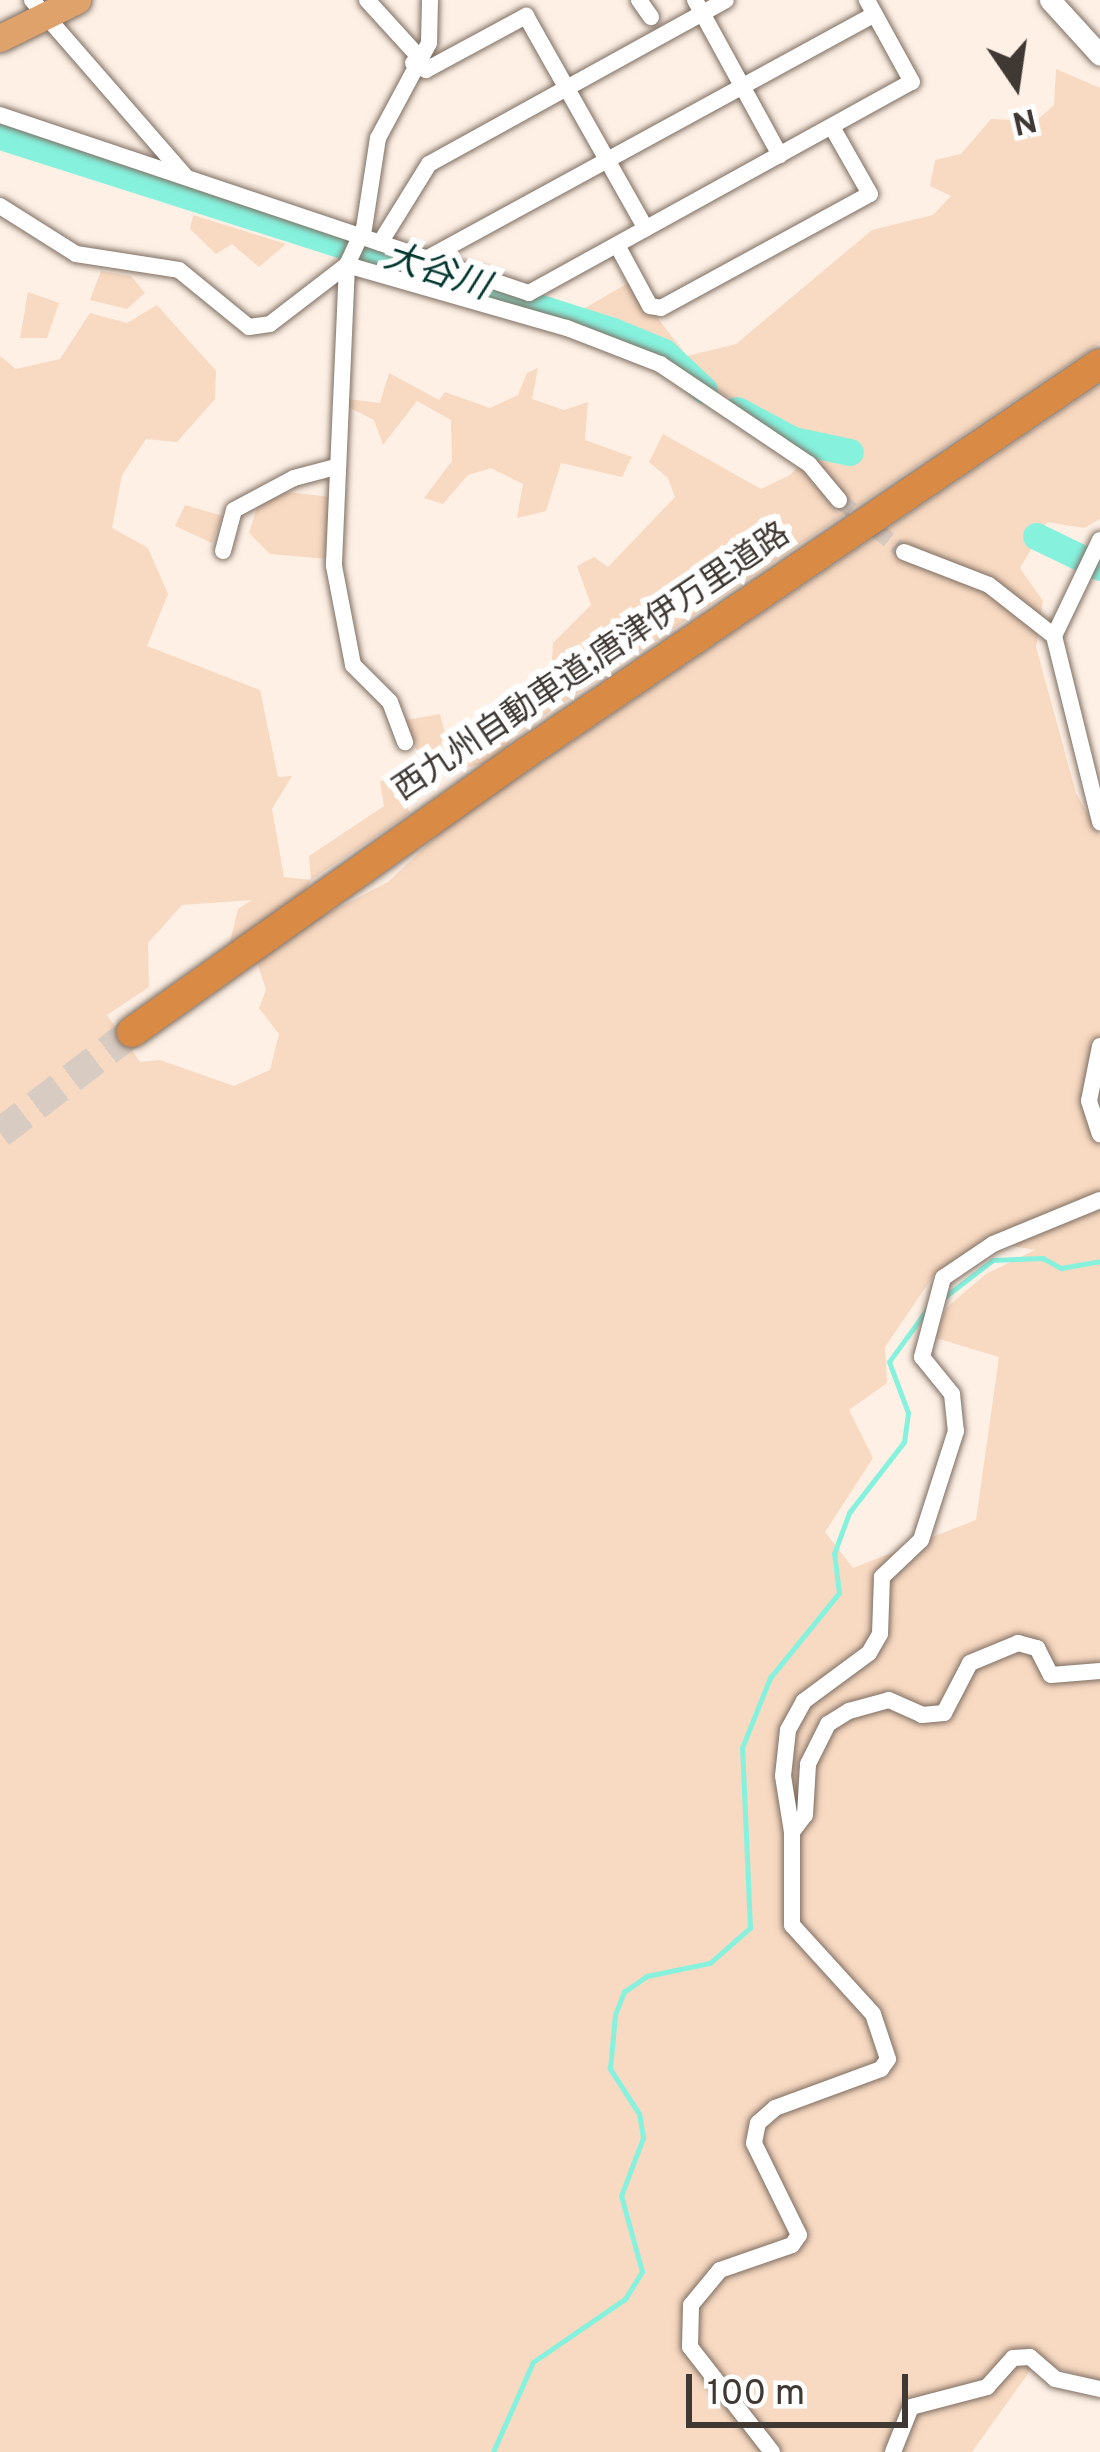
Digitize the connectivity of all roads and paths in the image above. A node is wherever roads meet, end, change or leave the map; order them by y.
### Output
1 (77, 0) edge
2 (368, 0) edge
3 (430, 0) edge
4 (639, 0) edge
5 (726, 0) edge
6 (1050, 0) edge
7 (698, 7) edge
8 (871, 7) edge
9 (39, 8) edge
10 (651, 16) dead end
11 (0, 38) edge
12 (1100, 55) edge
13 (415, 59) junction
14 (742, 86) junction
15 (568, 87) junction
16 (0, 115) edge
17 (832, 127) junction
18 (780, 155) junction
19 (608, 160) junction
20 (185, 177) junction
21 (0, 206) edge
22 (646, 229) junction
23 (380, 243) junction
24 (616, 245) junction
25 (352, 251) junction
26 (426, 259) junction
27 (1100, 364) edge
28 (336, 467) junction
29 (838, 500) tunnel mouth
30 (1097, 547) edge
31 (223, 550) dead end
32 (904, 552) tunnel mouth
33 (1054, 636) junction
34 (405, 742) dead end
35 (1100, 822) edge
36 (133, 1032) tunnel mouth
37 (1100, 1046) edge
38 (1100, 1134) edge
39 (1100, 1200) edge
40 (1100, 1671) edge
41 (792, 1832) junction
42 (1100, 2389) edge
43 (772, 2452) edge
44 (893, 2452) edge

1 - 9 highway
2 - 13 street
3 - 13 street
4 - 10 street
5 - 7 street
6 - 12 street
7 - 14 street
7 - 15 street
8 - 14 street
8 - 17 street
9 - 11 highway
9 - 20 street
13 - 15 street
13 - 25 street
14 - 18 street
14 - 19 street
15 - 19 street
15 - 23 street
16 - 20 street
17 - 18 street
17 - 24 street
18 - 22 street
19 - 22 street
19 - 26 street
20 - 25 street
21 - 25 street
22 - 24 street
23 - 25 street
23 - 26 street
24 - 26 street
25 - 28 street
25 - 29 street
27 - 36 highway, 西九州自動車道;唐津伊万里道路
28 - 31 street
28 - 34 street
30 - 33 street
32 - 33 street
33 - 35 street
37 - 38 street
39 - 41 street
40 - 41 street
41 - 43 street
42 - 44 street

